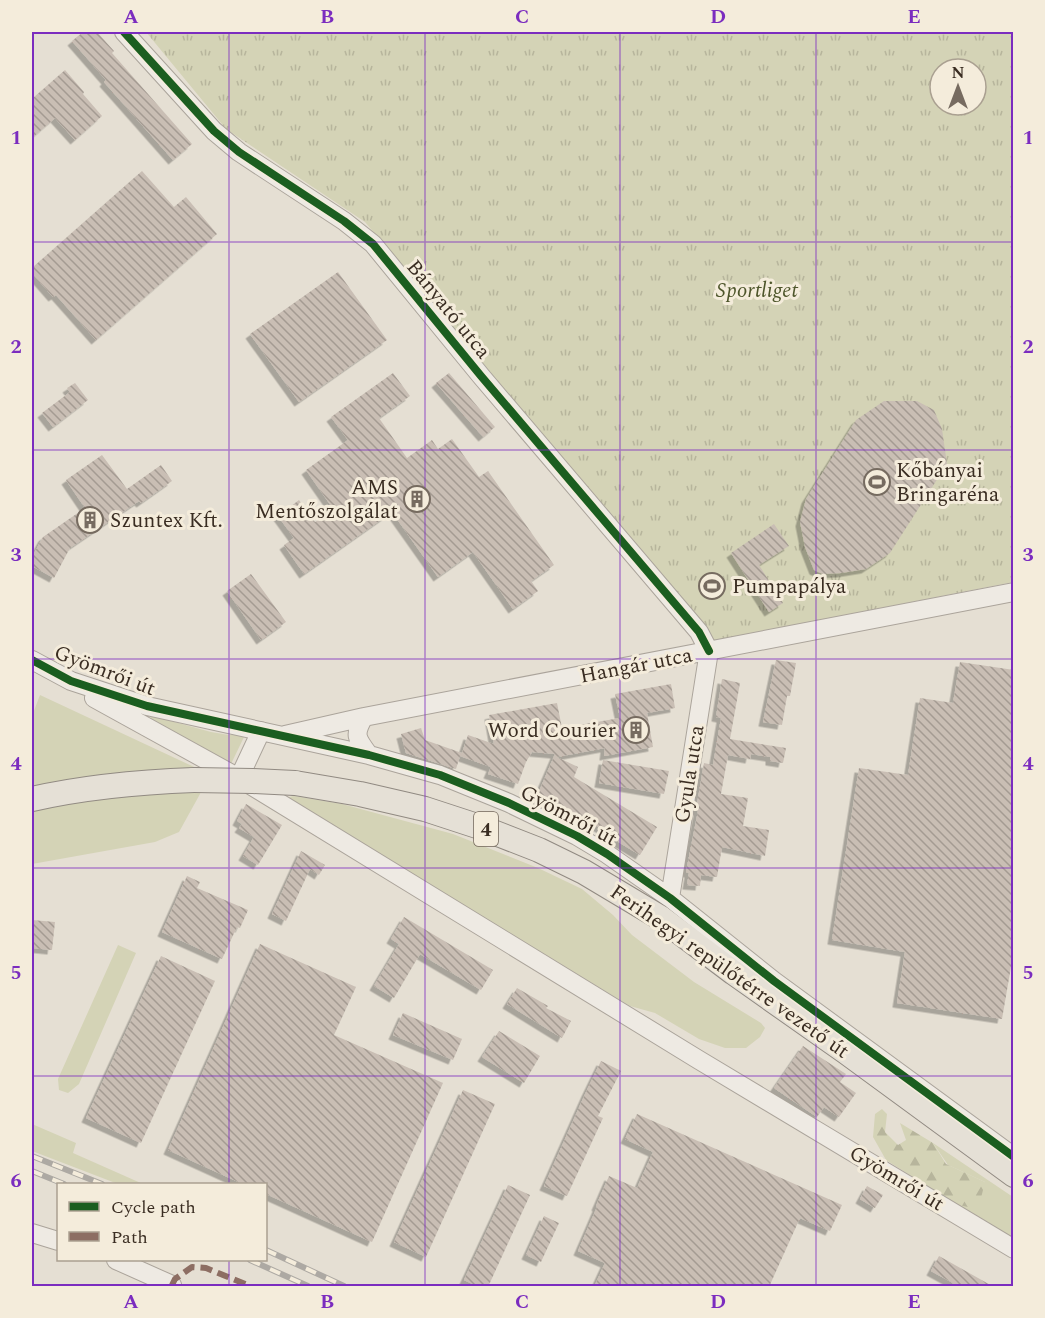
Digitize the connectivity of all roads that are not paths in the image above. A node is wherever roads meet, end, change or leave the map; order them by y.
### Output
1 (124, 32) edge
2 (1014, 592) edge
3 (708, 651) junction
4 (32, 660) edge
5 (71, 681) junction
6 (364, 717) junction
7 (261, 731) junction
8 (280, 736) junction
9 (369, 755) junction
10 (239, 778) junction
11 (32, 799) edge
12 (670, 898) junction
13 (1014, 1157) edge
14 (1014, 1175) edge
15 (32, 1233) edge
16 (57, 1241) edge
17 (1014, 1249) edge
18 (118, 1261) edge
19 (171, 1287) edge

1 - 3 street, Bányató utca
2 - 3 street, Hangár utca
3 - 6 street, Hangár utca
3 - 12 street, Gyula utca
4 - 5 street, Gyömrői út
5 - 7 street, Gyömrői út
5 - 10 street, Gyömrői út
6 - 8 street, Hangár utca
6 - 9 street
7 - 8 street, Gyömrői út
7 - 10 street
8 - 9 street, Gyömrői út
9 - 12 street, Gyömrői út
10 - 17 street, Gyömrői út
11 - 14 main road, Ferihegyi repülőtérre vezető út / 4, bridge
12 - 13 street, Gyömrői út
15 - 16 street
18 - 19 street

